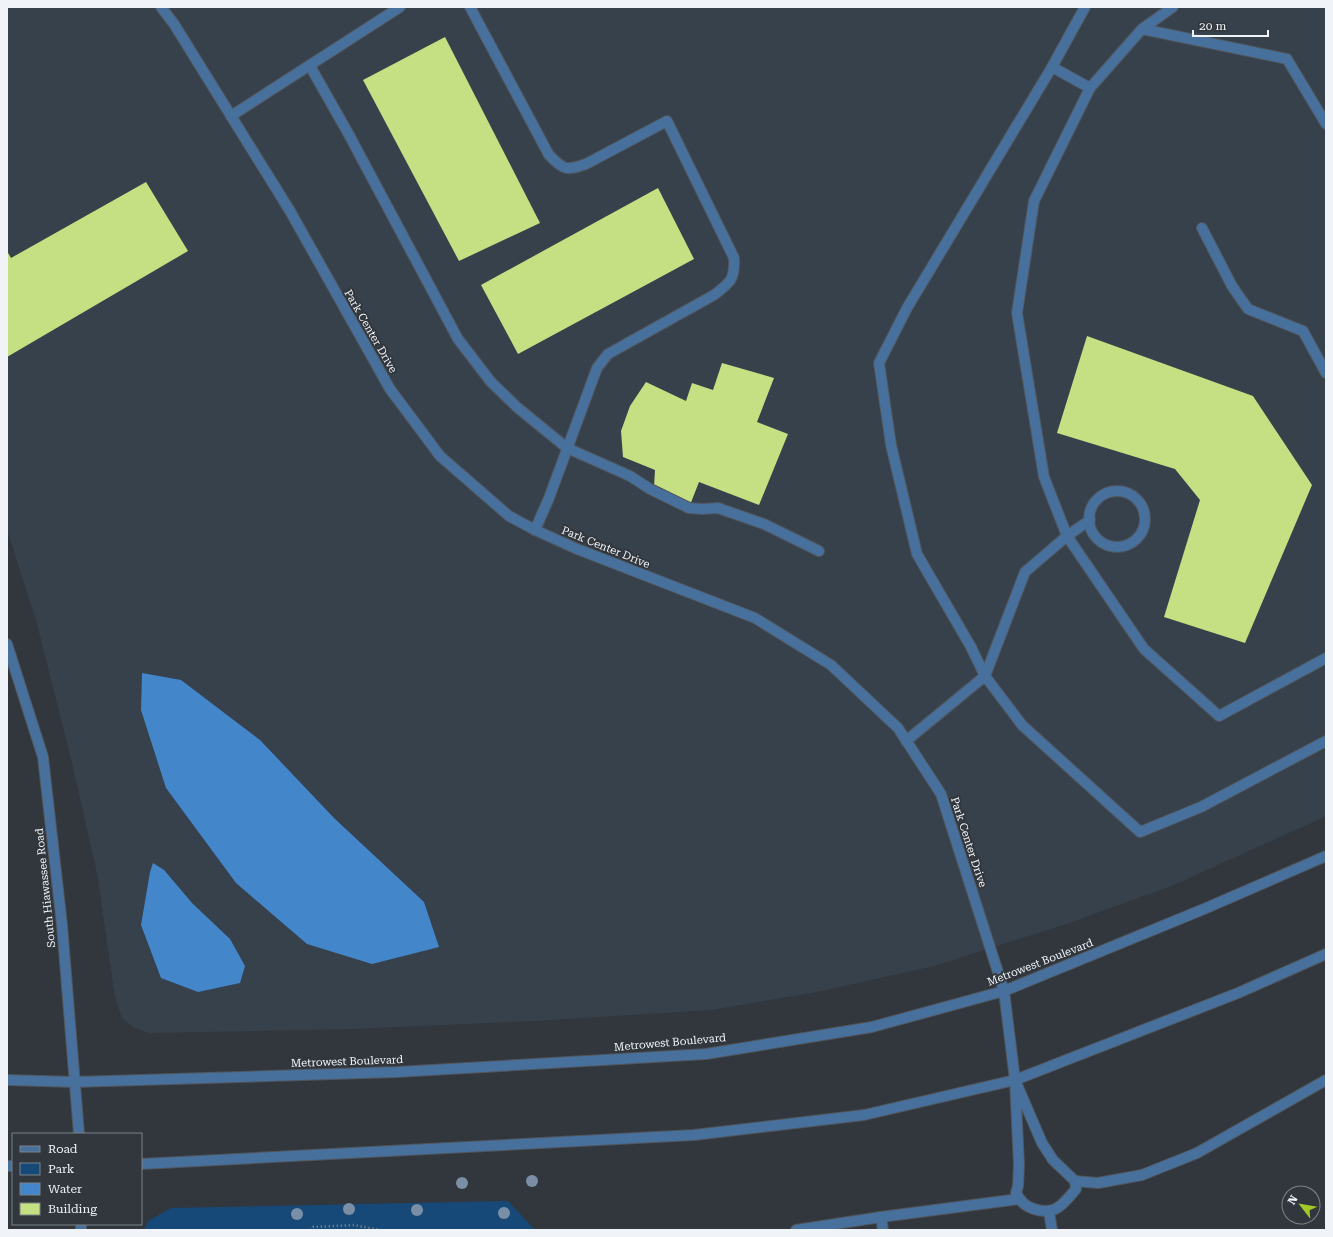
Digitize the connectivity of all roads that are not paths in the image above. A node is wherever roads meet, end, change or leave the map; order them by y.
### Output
1 (161, 7) edge
2 (400, 7) edge
3 (470, 7) edge
4 (1085, 7) edge
5 (1173, 7) edge
6 (1142, 29) junction
7 (310, 66) junction
8 (1052, 67) junction
9 (1090, 88) junction
10 (231, 116) junction
11 (1326, 124) edge
12 (1202, 228) dead end
13 (1326, 373) edge
14 (567, 448) junction
15 (1090, 520) junction
16 (535, 530) junction
17 (1067, 536) junction
18 (819, 552) dead end
19 (7, 644) edge
20 (1325, 657) edge
21 (985, 676) junction
22 (906, 740) junction
23 (1326, 741) edge
24 (1326, 856) edge
25 (1326, 954) edge
26 (1004, 992) junction
27 (7, 1080) edge
28 (1015, 1080) junction
29 (1326, 1080) edge
30 (75, 1082) junction
31 (79, 1133) edge
32 (142, 1164) edge
33 (1075, 1181) junction
34 (1019, 1199) junction
35 (1049, 1212) junction
36 (881, 1217) junction
37 (796, 1230) edge
38 (883, 1230) edge
39 (1052, 1230) edge

1 - 10 street, Park Center Drive
2 - 7 street
3 - 14 street
4 - 8 street
5 - 6 street
6 - 9 street
6 - 11 street
7 - 10 street
7 - 14 street
8 - 9 street
8 - 21 street
9 - 17 street
10 - 16 street, Park Center Drive
12 - 13 street
14 - 16 street
14 - 18 street
15 - 15 street
15 - 17 street
16 - 22 street, Park Center Drive
17 - 20 street
17 - 21 street
19 - 30 street, South Hiawassee Road
21 - 22 street
21 - 23 street
22 - 26 street, Park Center Drive
24 - 26 street, Metrowest Boulevard
25 - 28 street
26 - 28 street, Park Center Drive
26 - 30 street, Metrowest Boulevard
27 - 30 street, Metrowest Boulevard
28 - 32 street
28 - 33 street
28 - 34 street
29 - 33 street
30 - 31 street, South Hiawassee Road
33 - 35 street
34 - 35 street
34 - 36 street
35 - 39 street
36 - 37 street
36 - 38 street

